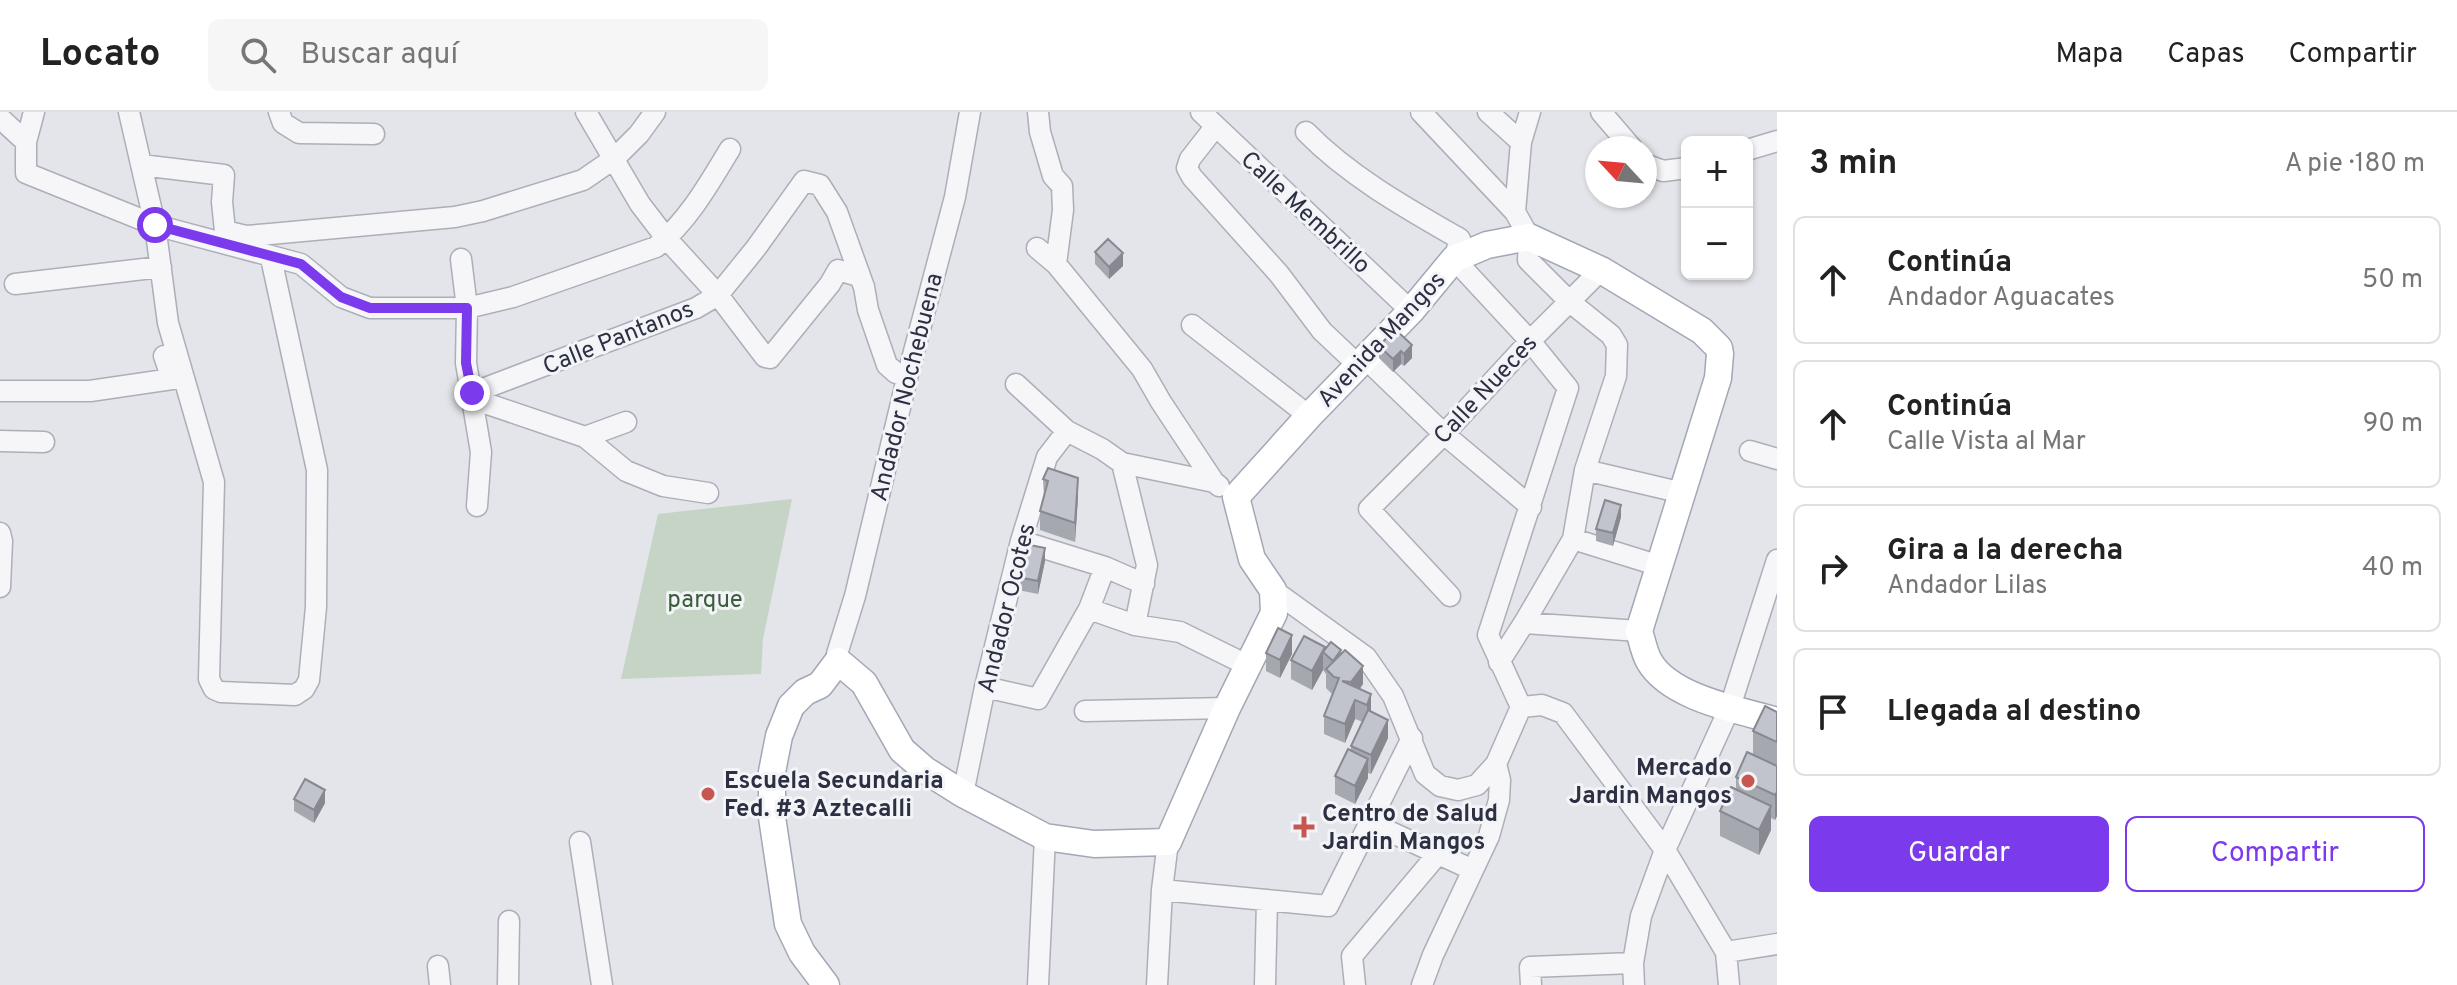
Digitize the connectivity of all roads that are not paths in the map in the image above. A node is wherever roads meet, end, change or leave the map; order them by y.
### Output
1 (34, 112) edge
2 (129, 112) edge
3 (279, 112) edge
4 (586, 112) edge
5 (655, 112) edge
6 (970, 112) edge
7 (1038, 112) edge
8 (1421, 112) edge
9 (1488, 112) edge
10 (1530, 112) edge
11 (1601, 112) edge
12 (0, 118) edge
13 (1208, 120) edge
14 (1306, 132) dead end
15 (374, 134) dead end
16 (1622, 136) edge
17 (1777, 141) edge
18 (26, 142) junction
19 (1521, 142) junction
20 (1753, 148) edge
21 (730, 149) dead end
22 (615, 158) junction
23 (141, 165) junction
24 (1657, 169) edge
25 (1681, 169) edge
26 (1515, 212) junction
27 (155, 225) junction
28 (224, 237) junction
29 (1529, 237) junction
30 (666, 238) junction
31 (1037, 248) dead end
32 (271, 258) junction
33 (461, 259) dead end
34 (1454, 259) junction
35 (1056, 264) junction
36 (161, 267) junction
37 (1601, 270) junction
38 (858, 276) junction
39 (15, 284) dead end
40 (718, 295) junction
41 (1570, 302) junction
42 (467, 308) junction
43 (1411, 311) junction
44 (168, 323) junction
45 (1192, 325) dead end
46 (1530, 341) junction
47 (1362, 362) junction
48 (908, 374) junction
49 (1016, 384) dead end
50 (0, 391) edge
51 (472, 396) junction
52 (1309, 416) junction
53 (626, 422) dead end
54 (1067, 431) junction
55 (1444, 434) junction
56 (585, 437) junction
57 (0, 441) edge
58 (44, 442) dead end
59 (1750, 451) dead end
60 (1777, 459) edge
61 (1122, 463) junction
62 (1585, 470) junction
63 (1214, 482) junction
64 (708, 493) dead end
65 (1683, 493) junction
66 (1236, 497) junction
67 (477, 506) dead end
68 (1531, 507) junction
69 (0, 533) edge
70 (1573, 539) junction
71 (1021, 541) junction
72 (1777, 560) edge
73 (1660, 566) junction
74 (1105, 567) junction
75 (1144, 584) junction
76 (0, 587) edge
77 (1273, 590) junction
78 (1450, 596) dead end
79 (1089, 609) junction
80 (1524, 623) junction
81 (1135, 625) junction
82 (1639, 631) junction
83 (838, 661) junction
84 (1499, 662) junction
85 (1249, 666) junction
86 (985, 687) junction
87 (1521, 707) junction
88 (1730, 707) junction
89 (1227, 708) junction
90 (1085, 711) dead end
91 (1777, 721) edge
92 (1412, 738) junction
93 (1496, 764) junction
94 (963, 794) junction
95 (1371, 823) junction
96 (1045, 837) junction
97 (580, 842) dead end
98 (1168, 842) junction
99 (1665, 850) junction
100 (1437, 855) junction
101 (1473, 870) junction
102 (1162, 890) junction
103 (1267, 900) junction
104 (509, 921) dead end
105 (1777, 944) edge
106 (1726, 952) junction
107 (1633, 963) junction
108 (508, 985) edge
109 (602, 985) edge
110 (826, 985) edge
111 (1038, 985) edge
112 (1157, 985) edge
113 (1265, 985) edge
114 (1355, 985) edge
115 (1422, 985) edge
116 (1531, 985) edge
117 (1634, 985) edge
118 (1729, 985) edge

1 - 18 street
2 - 23 street
3 - 15 street
4 - 22 street
5 - 22 street
6 - 48 street, Andador Nochebuena
7 - 35 street
8 - 26 street
9 - 19 street
10 - 19 street
11 - 16 street
12 - 18 street
13 - 43 street, Calle Membrillo
13 - 47 street
14 - 34 street
17 - 20 street
18 - 27 street
19 - 26 street
21 - 30 street
22 - 28 street
22 - 30 street
23 - 27 street
23 - 28 street
24 - 25 street
26 - 29 street
27 - 28 street
27 - 36 street
28 - 32 street
29 - 34 main road, Avenida Mangos
29 - 37 main road
29 - 41 street
30 - 40 street
30 - 42 street
31 - 35 street
32 - 42 street
32 - 44 street
33 - 42 street
34 - 43 main road, Avenida Mangos
34 - 46 street
35 - 63 street
36 - 39 street
36 - 44 street
37 - 41 street, Calle Nueces
37 - 65 main road
38 - 40 street
38 - 40 street, Calle Pantanos
38 - 48 street
40 - 51 street, Calle Pantanos
41 - 46 street, Calle Nueces
41 - 62 street
42 - 51 street
43 - 47 main road, Avenida Mangos
44 - 50 street
45 - 52 street
46 - 55 street, Calle Nueces
46 - 68 street
47 - 52 main road, Avenida Mangos
47 - 55 street
48 - 83 street, Andador Nochebuena
49 - 54 street
51 - 56 street
51 - 67 street
52 - 66 main road, Avenida Mangos
53 - 56 street
54 - 61 street
54 - 71 street, Andador Ocotes
55 - 68 street
55 - 78 street, Calle Nueces
56 - 64 street
57 - 58 street
59 - 60 street
61 - 63 street
61 - 75 street
62 - 65 street
62 - 70 street
63 - 66 street
65 - 73 main road
66 - 77 main road
68 - 84 street
69 - 76 street
70 - 73 street
70 - 80 street
71 - 74 street
71 - 86 street, Andador Ocotes
72 - 88 street
73 - 82 main road
74 - 75 street
74 - 79 street
75 - 81 street
77 - 85 main road
77 - 92 street
79 - 81 street
79 - 86 street
80 - 82 street
80 - 84 street
81 - 85 street
82 - 88 main road
83 - 94 main road
83 - 110 main road
84 - 87 street
85 - 89 main road
86 - 94 street, Andador Ocotes
87 - 93 street
87 - 99 street
88 - 91 main road
88 - 99 street
89 - 90 street
89 - 98 main road
92 - 93 street
92 - 95 street
93 - 101 street
94 - 96 main road
95 - 100 street
95 - 103 street
96 - 98 main road
96 - 111 street
97 - 109 street
98 - 102 street
99 - 106 street
99 - 107 street
100 - 101 street
100 - 114 street
101 - 115 street
102 - 103 street
102 - 112 street
103 - 113 street
104 - 108 street
105 - 106 street
106 - 118 street
107 - 116 street
107 - 117 street

